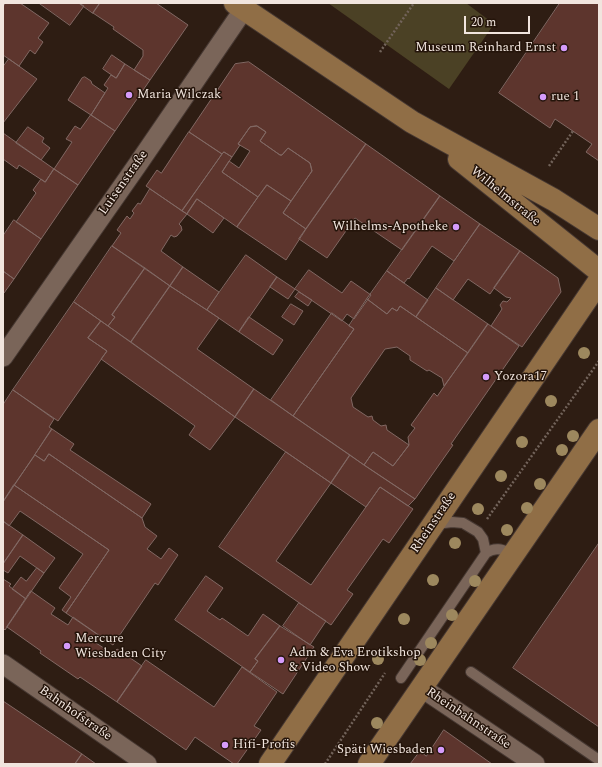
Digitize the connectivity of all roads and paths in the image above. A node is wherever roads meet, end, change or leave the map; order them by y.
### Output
1 (414, 3) edge
2 (243, 5) edge
3 (380, 52) dead end
4 (412, 122) junction
5 (573, 131) dead end
6 (549, 166) dead end
7 (599, 229) edge
8 (599, 271) edge
9 (599, 281) edge
10 (3, 356) edge
11 (599, 430) edge
12 (433, 524) junction
13 (486, 553) junction
14 (514, 554) junction
15 (3, 664) edge
16 (471, 672) dead end
17 (401, 678) dead end
18 (422, 688) junction
19 (599, 760) edge
20 (147, 764) edge
21 (270, 764) edge
22 (369, 764) edge
23 (534, 764) edge

1 - 3 path
2 - 4 main road, Wilhelmstraße
2 - 10 street, Luisenstraße
4 - 7 main road, Wilhelmstraße
4 - 8 main road, Wilhelmstraße
5 - 6 path
9 - 12 main road, Rheinstraße
11 - 14 main road
12 - 13 lane
12 - 21 main road, Rheinstraße
13 - 14 lane
13 - 17 lane
14 - 18 main road
15 - 20 street, Bahnhofstraße
16 - 19 lane
18 - 22 main road
18 - 23 street, Rheinbahnstraße

